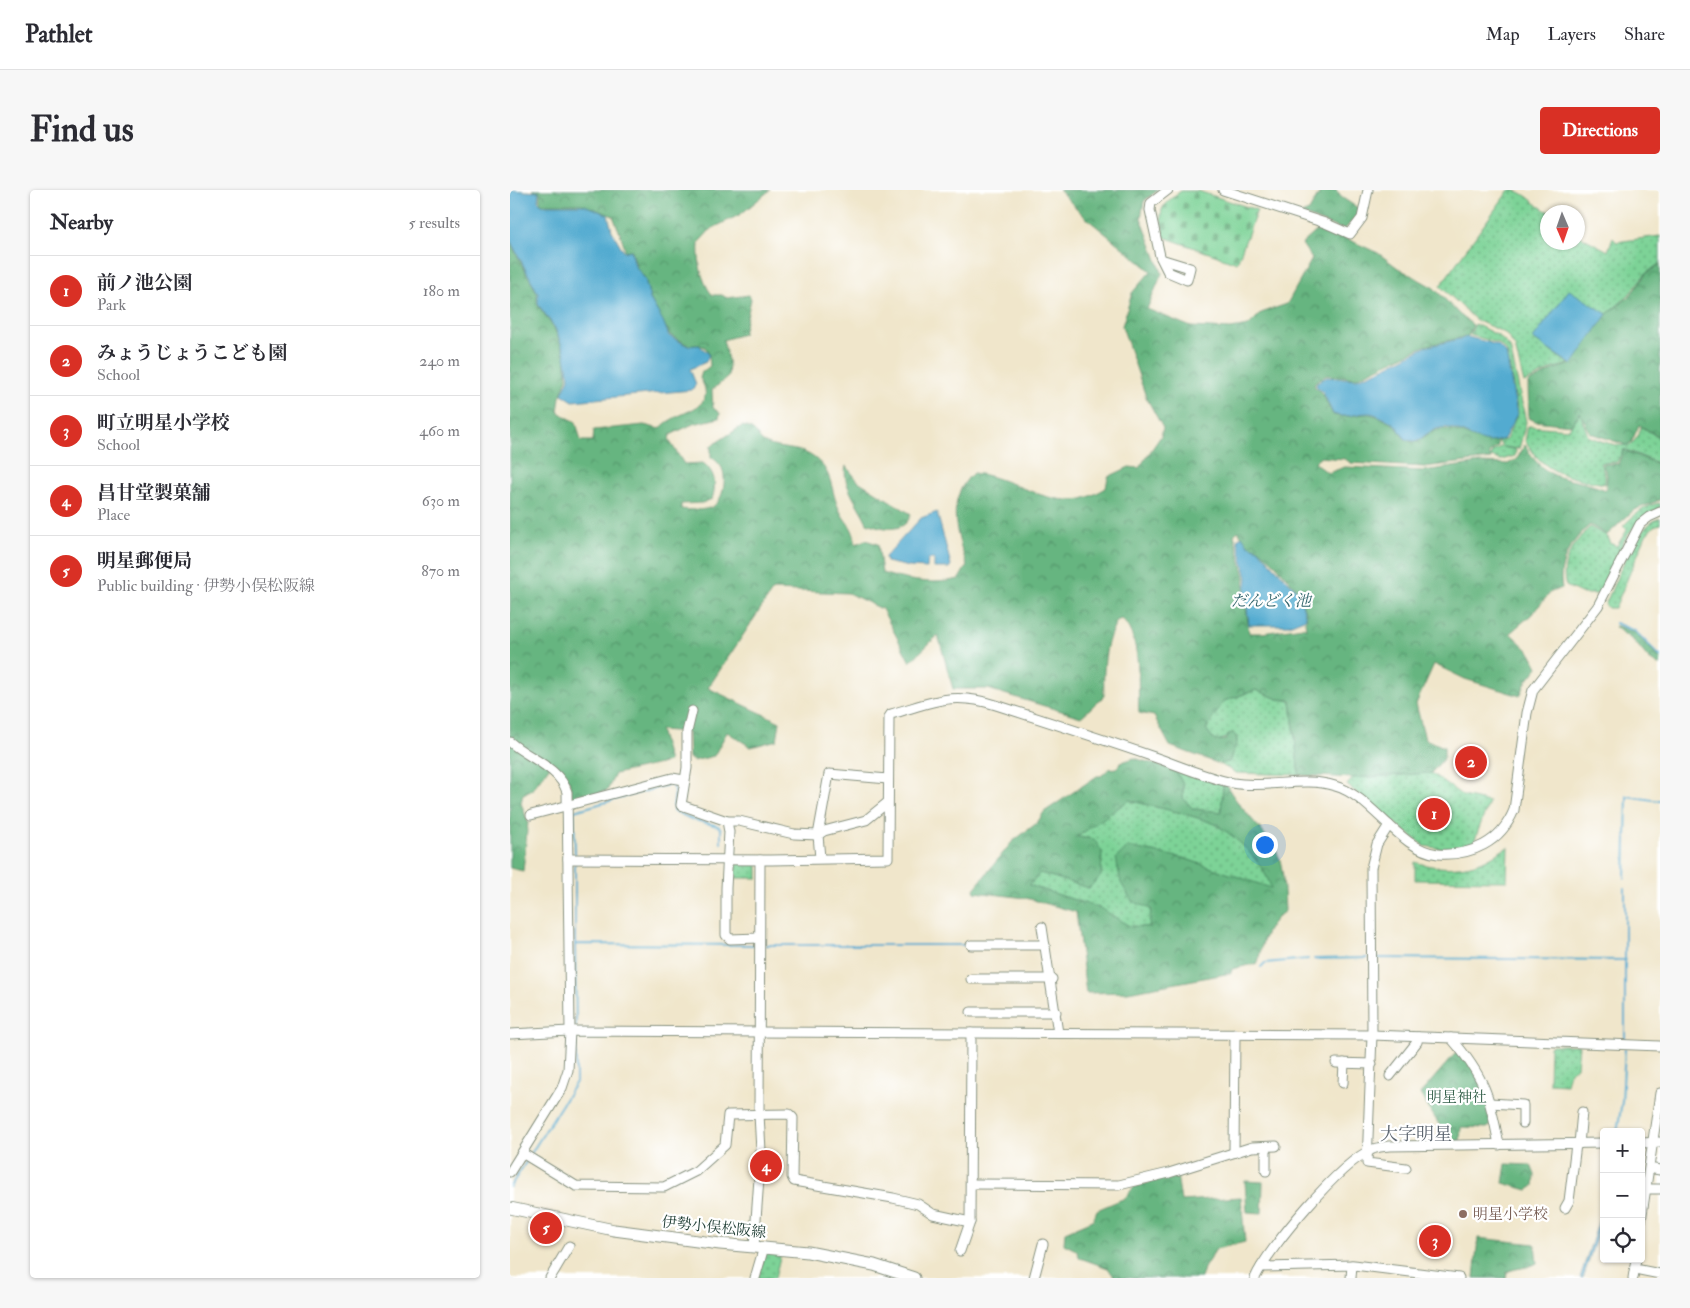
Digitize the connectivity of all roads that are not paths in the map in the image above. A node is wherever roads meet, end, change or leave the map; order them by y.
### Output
1 (1168, 190) edge
2 (1223, 190) edge
3 (1368, 190) edge
4 (1164, 260) dead end
5 (1660, 512) edge
6 (692, 711) dead end
7 (510, 742) edge
8 (684, 780) junction
9 (888, 780) junction
10 (887, 803) junction
11 (568, 806) junction
12 (531, 815) dead end
13 (727, 821) junction
14 (1389, 825) junction
15 (818, 835) junction
16 (820, 858) junction
17 (568, 859) junction
18 (728, 859) junction
19 (760, 860) junction
20 (1042, 927) dead end
21 (759, 938) junction
22 (971, 945) dead end
23 (1045, 945) junction
24 (971, 979) dead end
25 (1052, 979) junction
26 (971, 1012) dead end
27 (1056, 1012) junction
28 (570, 1031) junction
29 (760, 1032) junction
30 (971, 1033) junction
31 (1058, 1033) junction
32 (510, 1034) edge
33 (1235, 1034) junction
34 (1372, 1035) junction
35 (1418, 1037) junction
36 (1451, 1038) junction
37 (1660, 1046) edge
38 (1372, 1064) junction
39 (1390, 1076) dead end
40 (1343, 1083) dead end
41 (1660, 1093) edge
42 (1490, 1103) junction
43 (1582, 1112) dead end
44 (759, 1114) junction
45 (1523, 1123) dead end
46 (1656, 1142) edge
47 (1578, 1144) junction
48 (1600, 1144) edge
49 (1499, 1145) junction
50 (1276, 1146) dead end
51 (1266, 1147) junction
52 (1368, 1151) junction
53 (1234, 1152) junction
54 (527, 1155) junction
55 (1406, 1168) dead end
56 (1266, 1171) dead end
57 (510, 1172) edge
58 (971, 1184) junction
59 (510, 1208) edge
60 (1565, 1208) dead end
61 (1642, 1218) edge
62 (970, 1222) junction
63 (1042, 1244) dead end
64 (569, 1246) dead end
65 (759, 1247) junction
66 (960, 1251) dead end
67 (1635, 1263) edge
68 (1352, 1265) junction
69 (1261, 1267) junction
70 (1640, 1270) dead end
71 (1660, 1274) edge
72 (1436, 1277) edge
73 (550, 1278) edge
74 (755, 1278) edge
75 (914, 1278) edge
76 (1034, 1278) edge
77 (1255, 1278) edge
78 (1351, 1278) edge
79 (1459, 1278) edge
80 (1633, 1278) edge

1 - 4 street
2 - 3 street
5 - 14 street
6 - 8 street
7 - 11 street
8 - 11 street
8 - 13 street
9 - 10 street
9 - 14 street
9 - 15 street
10 - 15 street
10 - 16 street
11 - 12 street
11 - 17 street
13 - 15 street
13 - 18 street
14 - 34 street
15 - 16 street
16 - 19 street
17 - 18 street
17 - 28 street
18 - 19 street
18 - 21 street
19 - 21 street
20 - 23 street
21 - 29 street
22 - 23 street
23 - 25 street
24 - 25 street
25 - 27 street
26 - 27 street
27 - 31 street
28 - 29 street
28 - 32 street
28 - 54 street
29 - 30 street
29 - 44 street
30 - 31 street
30 - 58 street
31 - 33 street
33 - 34 street
33 - 53 street
34 - 35 street
34 - 38 street
35 - 36 street
35 - 39 street
36 - 37 street
36 - 42 street
38 - 40 street
38 - 52 street
41 - 46 street
42 - 45 street
42 - 49 street
43 - 47 street
44 - 54 street
44 - 62 street
44 - 65 street
46 - 61 street
47 - 48 street
47 - 49 street
47 - 60 street
49 - 52 street
50 - 51 street
51 - 53 street
51 - 56 street
52 - 55 street
52 - 69 street
53 - 58 street
54 - 57 street
58 - 62 street
59 - 65 main road, 伊勢小俣松阪線
62 - 66 street
63 - 76 street
64 - 73 street
65 - 74 street
65 - 75 main road, 伊勢小俣松阪線
67 - 80 street
68 - 69 street
68 - 72 street
68 - 78 street
69 - 77 street
70 - 71 street
72 - 79 street

